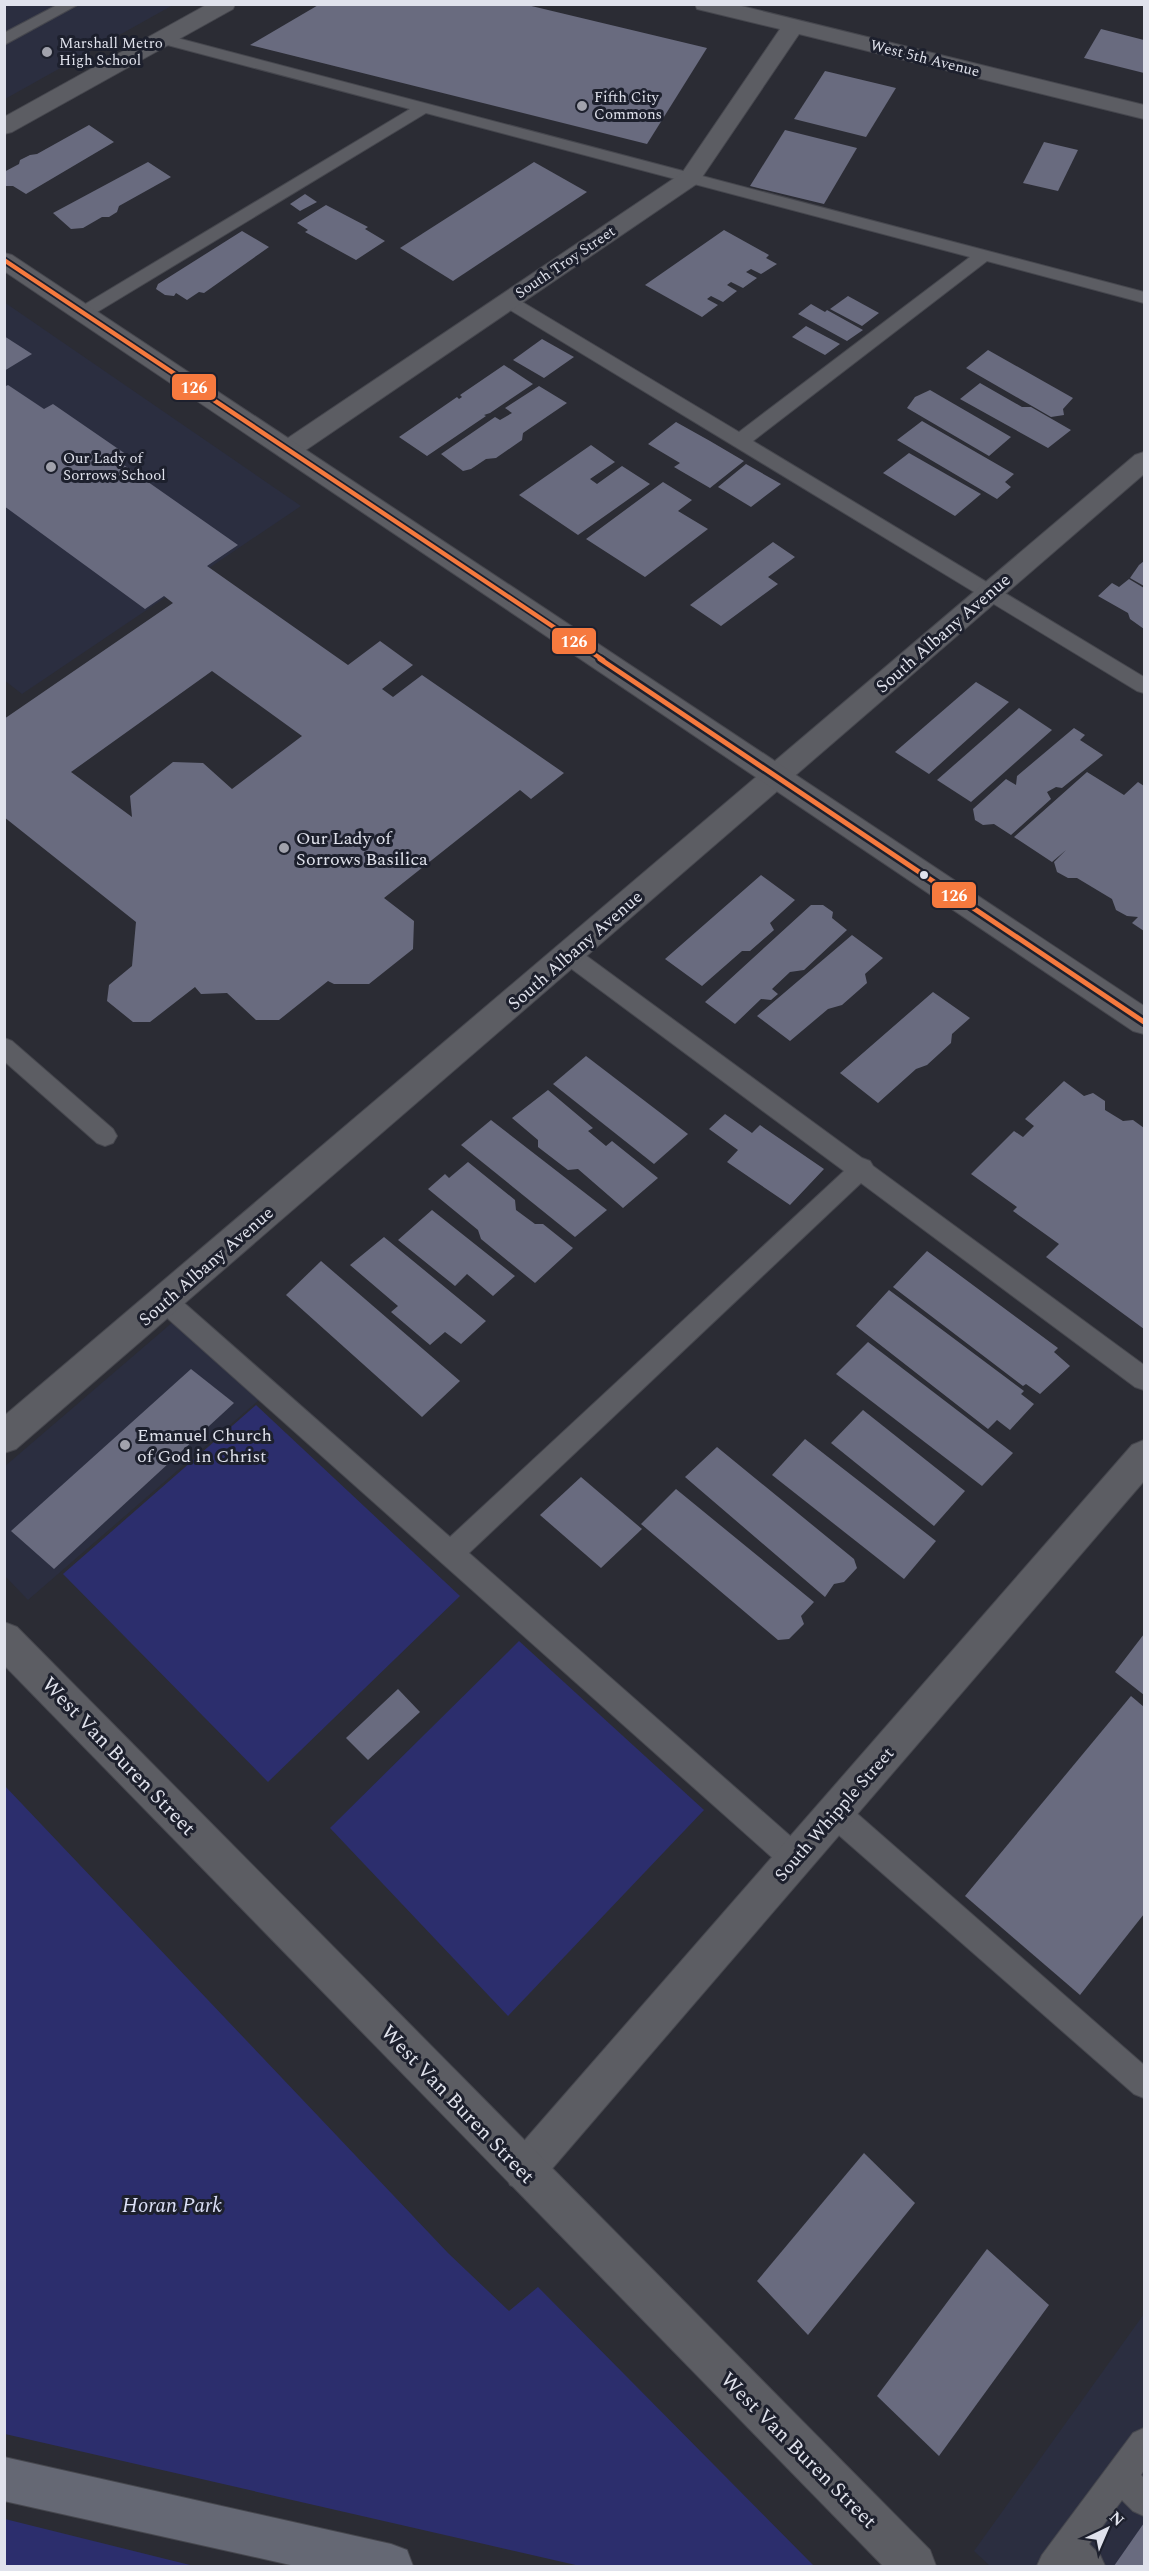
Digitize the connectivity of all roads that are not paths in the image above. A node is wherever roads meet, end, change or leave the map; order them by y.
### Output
1 (72, 4) edge
2 (225, 4) edge
3 (708, 5) edge
4 (793, 26) junction
5 (162, 39) junction
6 (4, 40) edge
7 (423, 108) junction
8 (1144, 112) edge
9 (4, 127) edge
10 (690, 178) junction
11 (984, 255) junction
12 (4, 260) edge
13 (1144, 297) edge
14 (508, 301) junction
15 (83, 313) junction
16 (740, 441) junction
17 (288, 450) junction
18 (1144, 461) edge
19 (990, 593) junction
20 (1144, 686) edge
21 (777, 776) junction
22 (569, 955) junction
23 (1144, 1022) edge
24 (4, 1047) edge
25 (105, 1136) dead end
26 (862, 1168) junction
27 (165, 1301) junction
28 (1144, 1379) edge
29 (4, 1438) edge
30 (1144, 1456) edge
31 (450, 1554) junction
32 (4, 1639) edge
33 (835, 1813) junction
34 (795, 1859) junction
35 (1144, 2084) edge
36 (524, 2171) junction
37 (1144, 2444) edge
38 (1119, 2476) junction
39 (4, 2480) edge
40 (1144, 2500) edge
41 (1070, 2560) edge
42 (391, 2566) edge
43 (914, 2566) edge

1 - 6 lane
2 - 5 street
3 - 4 street, West 5th Avenue
4 - 8 street, West 5th Avenue
4 - 10 street, South Troy Street
5 - 7 lane
5 - 9 street
7 - 10 lane
7 - 15 lane
10 - 11 lane
10 - 14 street, South Troy Street
11 - 13 lane
11 - 16 lane
12 - 15 street
14 - 16 lane
14 - 17 street, South Troy Street
15 - 17 street
16 - 19 lane
17 - 21 street
18 - 19 street, South Albany Avenue
19 - 20 lane
19 - 21 street, South Albany Avenue
21 - 22 street, South Albany Avenue
21 - 23 street
22 - 26 lane
22 - 27 street, South Albany Avenue
24 - 25 lane
26 - 28 lane
26 - 31 lane
27 - 29 street, South Albany Avenue
27 - 31 lane
30 - 33 street, South Whipple Street
31 - 34 lane
32 - 36 street, West Van Buren Street
33 - 34 street, South Whipple Street
33 - 35 lane
34 - 36 street, South Whipple Street
36 - 43 street, West Van Buren Street
37 - 38 lane
38 - 40 lane
38 - 41 lane
39 - 42 highway

